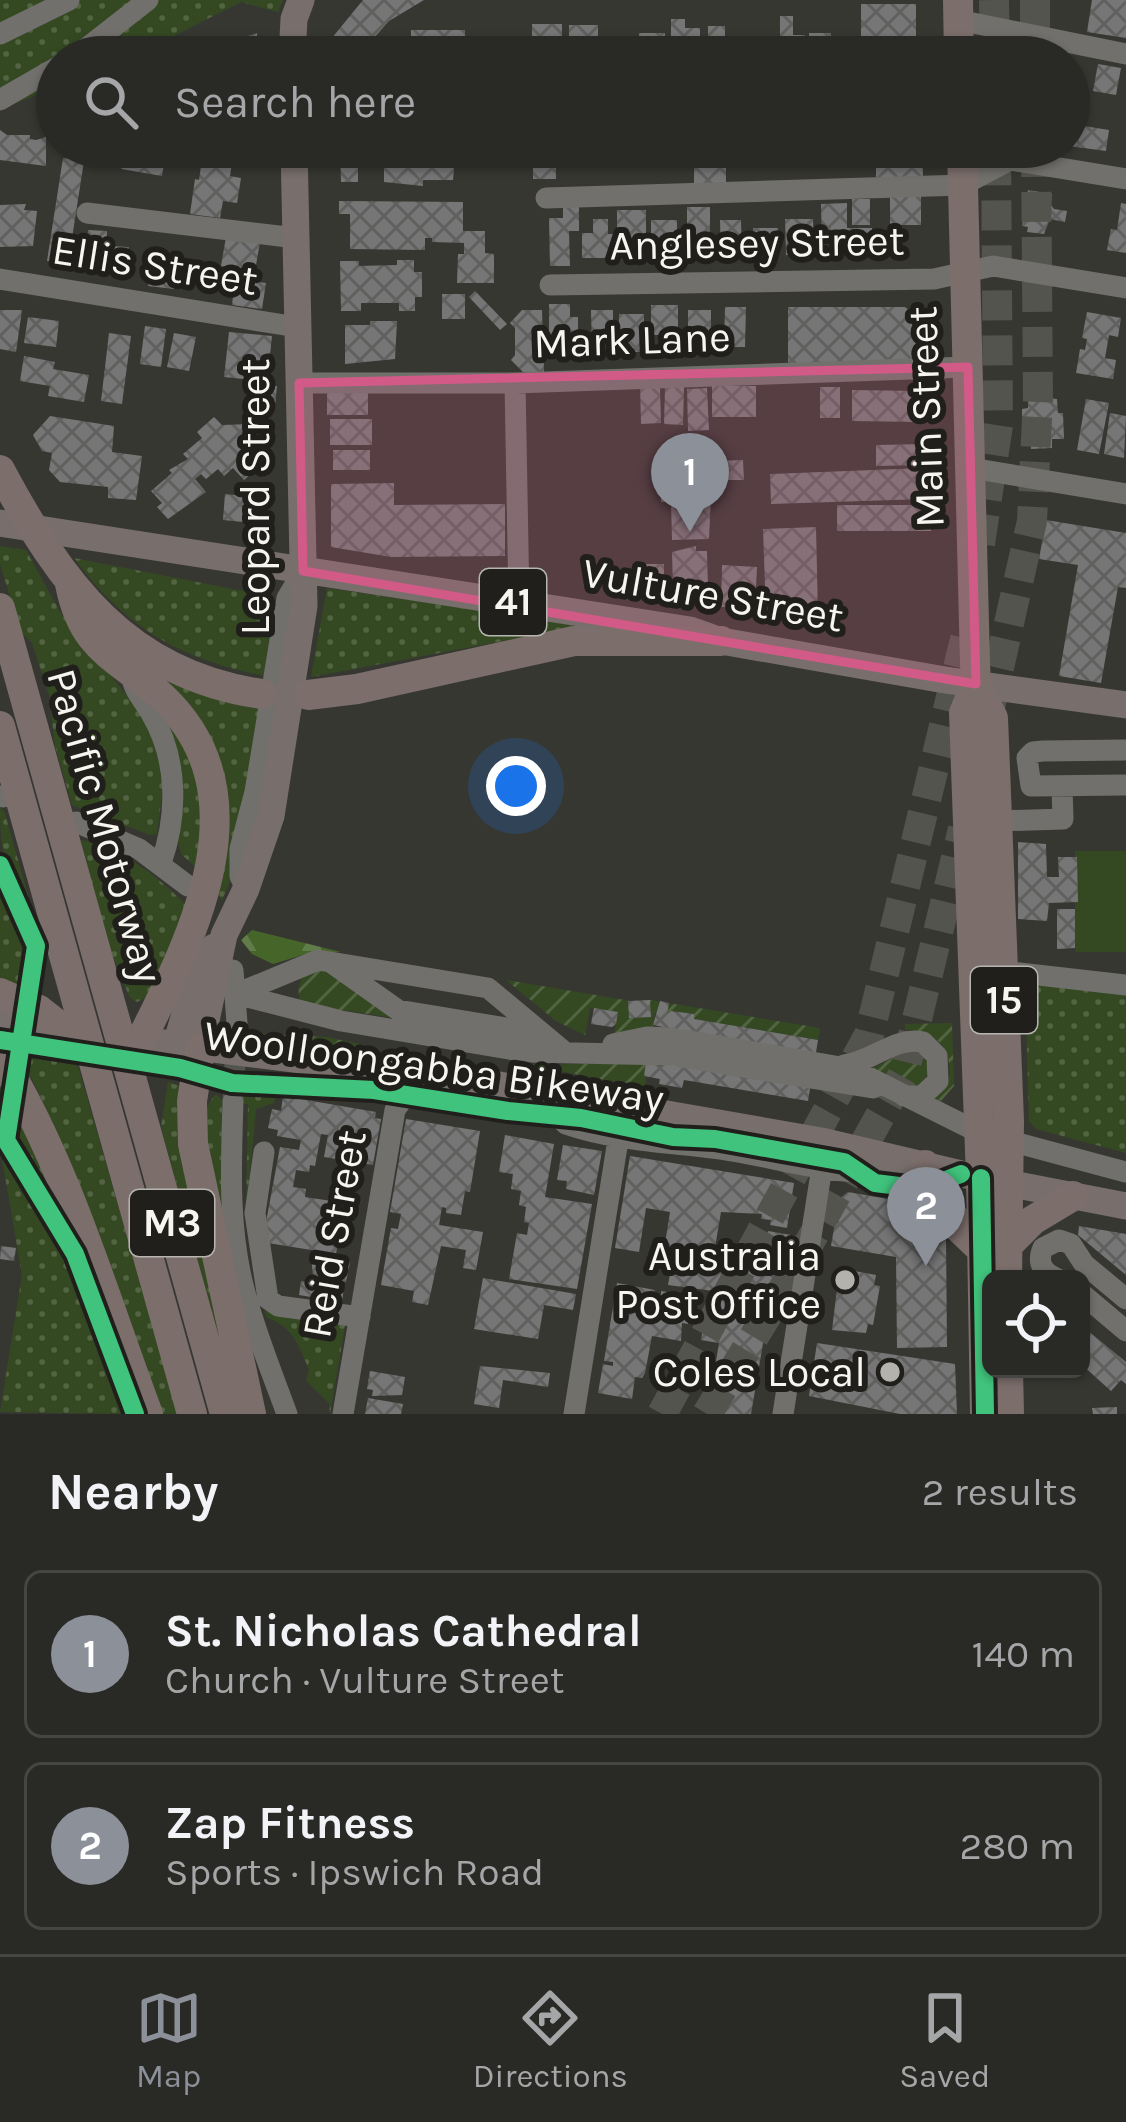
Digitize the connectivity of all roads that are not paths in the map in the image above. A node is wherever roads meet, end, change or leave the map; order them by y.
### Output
1 (69, 0) edge
2 (148, 0) edge
3 (958, 10) edge
4 (0, 34) edge
5 (102, 36) edge
6 (1057, 36) edge
7 (1090, 45) edge
8 (1126, 54) edge
9 (36, 80) edge
10 (0, 100) edge
11 (294, 168) edge
12 (963, 168) edge
13 (995, 168) edge
14 (1059, 168) edge
15 (1126, 179) edge
16 (963, 185) junction
17 (546, 198) dead end
18 (87, 213) dead end
19 (296, 238) junction
20 (964, 273) junction
21 (0, 279) edge
22 (550, 285) dead end
23 (1126, 288) edge
24 (297, 327) junction
25 (968, 368) junction
26 (299, 383) junction
27 (515, 383) junction
28 (971, 468) junction
29 (0, 470) edge
30 (1126, 494) edge
31 (0, 523) edge
32 (303, 571) junction
33 (70, 584) junction
34 (519, 602) junction
35 (0, 608) edge
36 (721, 641) junction
37 (130, 673) junction
38 (976, 684) junction
39 (282, 704) junction
40 (1126, 705) edge
41 (0, 726) edge
42 (1126, 750) edge
43 (1126, 785) edge
44 (1062, 788) junction
45 (5, 789) edge
46 (996, 821) junction
47 (70, 832) junction
48 (161, 863) junction
49 (197, 883) junction
50 (327, 961) junction
51 (298, 967) junction
52 (233, 970) dead end
53 (1003, 971) junction
54 (1126, 985) edge
55 (0, 993) edge
56 (236, 994) junction
57 (299, 1012) junction
58 (0, 1022) edge
59 (237, 1023) tunnel mouth
60 (62, 1028) junction
61 (192, 1033) junction
62 (543, 1034) junction
63 (141, 1040) junction
64 (677, 1048) junction
65 (566, 1054) junction
66 (0, 1057) edge
67 (831, 1065) junction
68 (420, 1076) junction
69 (550, 1094) junction
70 (911, 1098) junction
71 (233, 1102) tunnel mouth
72 (619, 1134) junction
73 (263, 1152) dead end
74 (920, 1164) junction
75 (1003, 1165) junction
76 (822, 1167) junction
77 (1126, 1172) edge
78 (1073, 1196) junction
79 (1126, 1206) edge
80 (994, 1248) junction
81 (1003, 1270) edge
82 (1044, 1270) edge
83 (1126, 1299) edge
84 (1090, 1301) edge
85 (360, 1317) junction
86 (1126, 1331) edge
87 (1008, 1378) edge
88 (148, 1414) edge
89 (193, 1414) edge
90 (225, 1414) edge
91 (251, 1414) edge
92 (286, 1414) edge
93 (344, 1414) edge
94 (574, 1414) edge
95 (783, 1414) edge
96 (985, 1414) edge
97 (1010, 1414) edge

1 - 4 street
2 - 5 street
3 - 6 street
7 - 8 street
9 - 10 street
11 - 19 main road, Leopard Street
12 - 16 highway, Main Street / 15
13 - 16 street
14 - 15 street
16 - 17 street
16 - 20 highway, Main Street / 15
18 - 19 street
19 - 24 main road, Leopard Street
20 - 22 street, Anglesey Street
20 - 23 street, Anglesey Street
20 - 25 highway, Main Street / 15
21 - 24 street, Ellis Street
24 - 26 main road, Leopard Street
25 - 27 street, Mark Lane
25 - 28 highway, Main Street / 15
26 - 27 street, Mark Lane
26 - 32 main road, Leopard Street
27 - 34 street
28 - 30 street
28 - 38 highway, Main Street / 15
29 - 33 highway
31 - 32 main road, Vulture Street / 41
32 - 34 main road, Vulture Street / 41
32 - 39 main road, Leopard Street
33 - 37 highway
33 - 39 highway
34 - 36 main road, Vulture Street / 41
35 - 47 highway, Pacific Motorway / M3
36 - 38 main road, Vulture Street / 41
36 - 39 highway
37 - 48 street
37 - 49 highway
38 - 40 main road, Vulture Street / 41
38 - 46 highway, Main Street / 15
38 - 75 highway, Main Street / 15
39 - 61 main road, Leopard Street
41 - 45 highway, Pacific Motorway / M3
42 - 44 street
43 - 44 street
44 - 46 street
45 - 89 highway, Pacific Motorway / M3
46 - 53 highway, Main Street / 15
47 - 48 street
47 - 90 highway, Pacific Motorway / M3
48 - 49 street
49 - 63 highway
50 - 51 street
50 - 62 street
50 - 62 street
51 - 56 street
51 - 57 street
52 - 56 street
53 - 54 street
53 - 75 highway, Main Street / 15
55 - 60 highway
56 - 57 street
56 - 59 street
57 - 65 street
58 - 60 main road
60 - 63 main road
61 - 63 main road
61 - 68 main road
61 - 91 highway
62 - 65 street
64 - 65 street
64 - 67 street
64 - 70 street
66 - 88 highway
67 - 70 street
67 - 70 street
68 - 69 main road
68 - 85 street, Reid Street
69 - 72 street
69 - 74 main road
70 - 75 street
71 - 92 street
72 - 76 street
72 - 94 street
73 - 85 street
74 - 75 main road
74 - 76 street
74 - 80 highway
75 - 77 street
75 - 78 main road
75 - 80 highway, 15
76 - 95 street
78 - 79 main road
78 - 80 highway
80 - 81 highway, 15
80 - 96 highway, 15
82 - 83 street
84 - 86 street
85 - 93 street, Reid Street
87 - 97 highway

